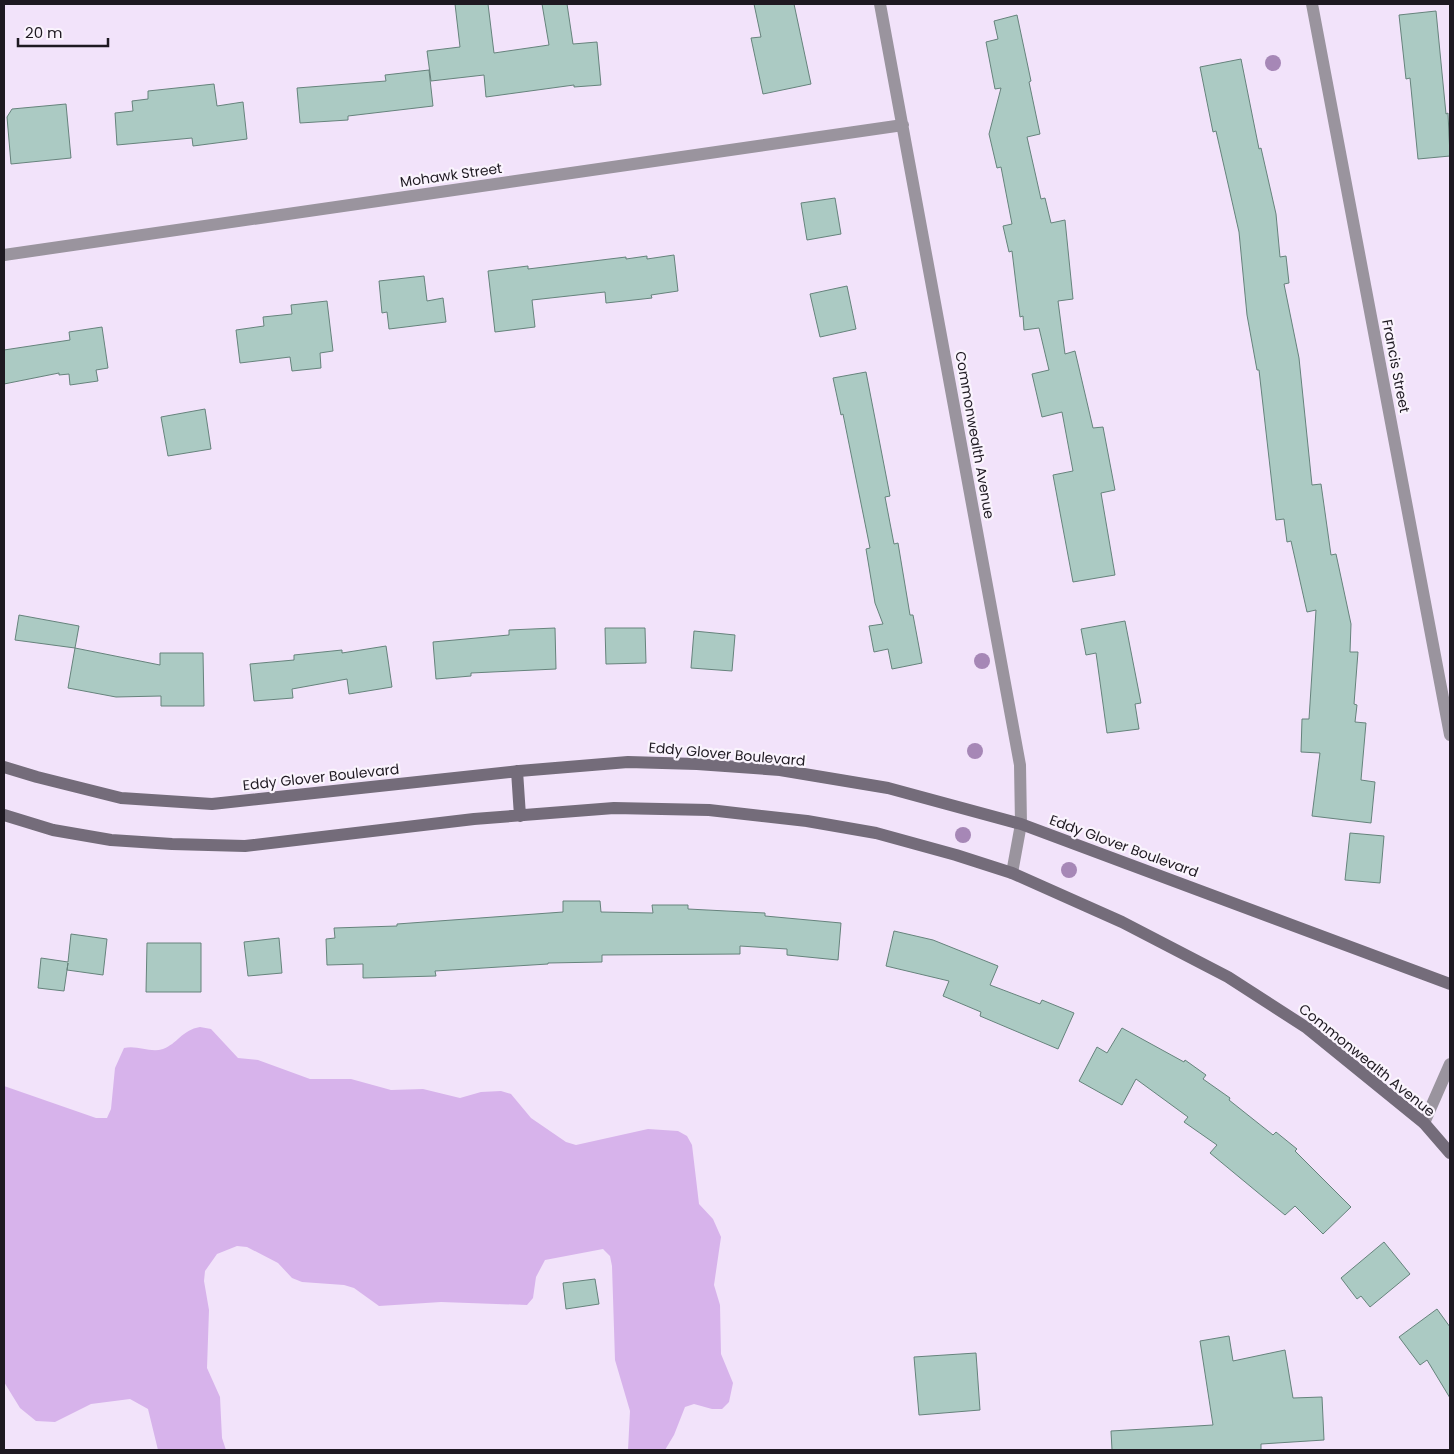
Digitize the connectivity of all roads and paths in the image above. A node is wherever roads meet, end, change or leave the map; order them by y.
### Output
1 (880, 4) edge
2 (1312, 4) edge
3 (903, 125) junction
4 (4, 255) edge
5 (1450, 734) edge
6 (4, 767) edge
7 (517, 771) junction
8 (4, 815) edge
9 (520, 816) junction
10 (1021, 824) junction
11 (1012, 873) junction
12 (1450, 984) edge
13 (1450, 1064) edge
14 (1424, 1123) junction
15 (1450, 1152) edge

1 - 3 street, Commonwealth Avenue
2 - 5 street, Francis Street
3 - 4 street, Mohawk Street
3 - 10 street, Commonwealth Avenue
6 - 7 street, Eddy Glover Boulevard
7 - 9 street
7 - 10 street, Eddy Glover Boulevard
8 - 9 street
9 - 11 street
10 - 11 street, Commonwealth Avenue
10 - 12 street, Eddy Glover Boulevard
11 - 14 street, Commonwealth Avenue
13 - 14 street
14 - 15 street, Commonwealth Avenue

